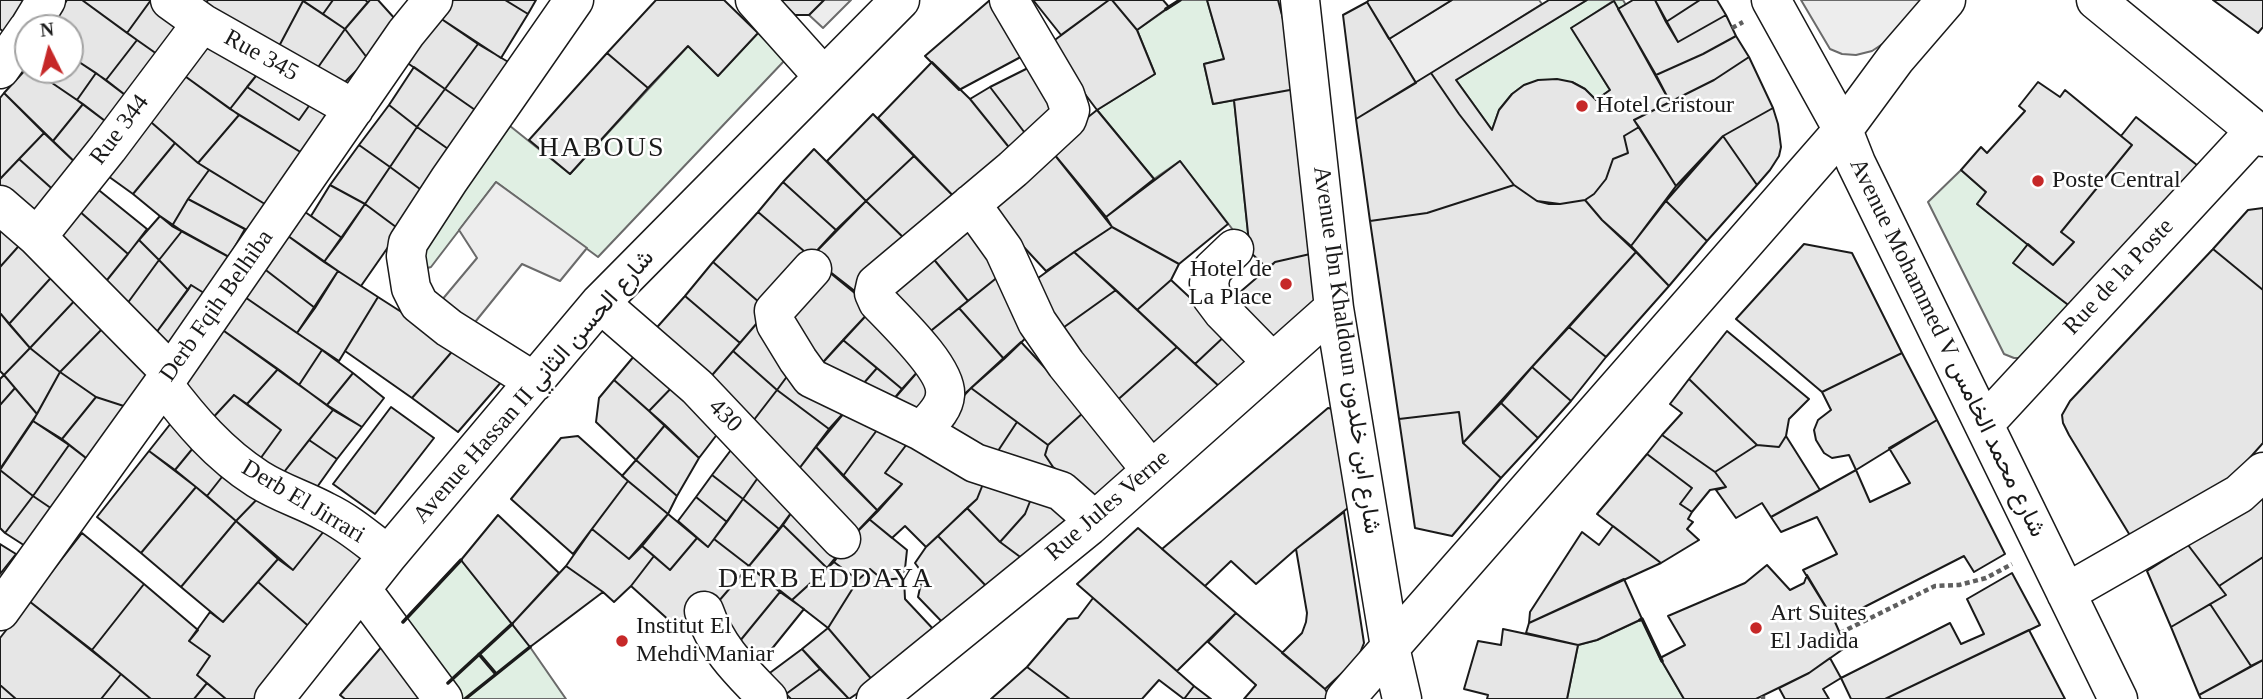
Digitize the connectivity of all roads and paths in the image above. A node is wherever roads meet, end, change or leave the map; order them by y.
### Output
1 (170, 0) edge
2 (433, 0) edge
3 (574, 0) edge
4 (755, 0) edge
5 (900, 0) edge
6 (1009, 0) edge
7 (1771, 0) edge
8 (1946, 0) edge
9 (2096, 0) edge
10 (1307, 3) edge
11 (202, 23) junction
12 (14, 49) edge
13 (0, 69) edge
14 (824, 76) junction
15 (354, 109) junction
16 (1843, 130) junction
17 (2259, 134) edge
18 (971, 204) junction
19 (0, 205) edge
20 (37, 237) junction
21 (1234, 249) dead end
22 (812, 269) dead end
23 (600, 303) junction
24 (1335, 308) junction
25 (1272, 362) junction
26 (167, 378) junction
27 (535, 382) junction
28 (1984, 424) junction
29 (921, 431) junction
30 (1151, 470) junction
31 (2263, 472) edge
32 (1094, 520) junction
33 (841, 539) dead end
34 (2044, 547) junction
35 (388, 555) junction
36 (362, 590) junction
37 (2066, 593) junction
38 (0, 611) edge
39 (704, 611) dead end
40 (1840, 633) dead end
41 (1390, 647) junction
42 (274, 699) edge
43 (443, 699) edge
44 (768, 699) edge
45 (876, 699) edge
46 (1345, 699) edge
47 (1402, 699) edge
48 (2118, 699) edge

1 - 11 street, Rue 345
2 - 15 street, Derb Fqih Belhiba
3 - 27 street
4 - 14 street
5 - 14 street, Avenue Hassan II شارع الحسن الثاني
6 - 18 street
7 - 16 street, Avenue Mohammed V شارع محمد الخامس
8 - 16 street
9 - 17 street
10 - 24 street, Avenue Ibn Khaldoun شارع ابن خلدون
11 - 15 street, Rue 345
11 - 20 street, Rue 344
12 - 13 street
14 - 23 street, Avenue Hassan II شارع الحسن الثاني
15 - 26 street, Derb Fqih Belhiba
16 - 28 street, Avenue Mohammed V شارع محمد الخامس
16 - 41 street
17 - 28 street, Rue de la Poste
18 - 29 street
18 - 30 street
19 - 20 street, Derb El Jirrari
20 - 26 street, Derb El Jirrari
21 - 25 street
22 - 29 street
23 - 27 street, Avenue Hassan II شارع الحسن الثاني
23 - 33 street, 430
24 - 25 street, Rue Jules Verne
24 - 41 street, Avenue Ibn Khaldoun شارع ابن خلدون
25 - 30 street, Rue Jules Verne
26 - 35 street, Derb El Jirrari
26 - 38 street, Derb Fqih Belhiba
27 - 35 street, Avenue Hassan II شارع الحسن الثاني
28 - 34 street, Avenue Mohammed V شارع محمد الخامس
29 - 32 street
30 - 32 street, Rue Jules Verne
31 - 37 street
32 - 45 street, Rue Jules Verne
34 - 37 street, Avenue Mohammed V شارع محمد الخامس
34 - 40 path
35 - 36 street, Avenue Hassan II شارع الحسن الثاني
36 - 42 street, Avenue Hassan II شارع الحسن الثاني
36 - 43 street
37 - 48 street, Avenue Mohammed V شارع محمد الخامس
39 - 44 street
41 - 46 street
41 - 47 street, Avenue Ibn Khaldoun شارع ابن خلدون

